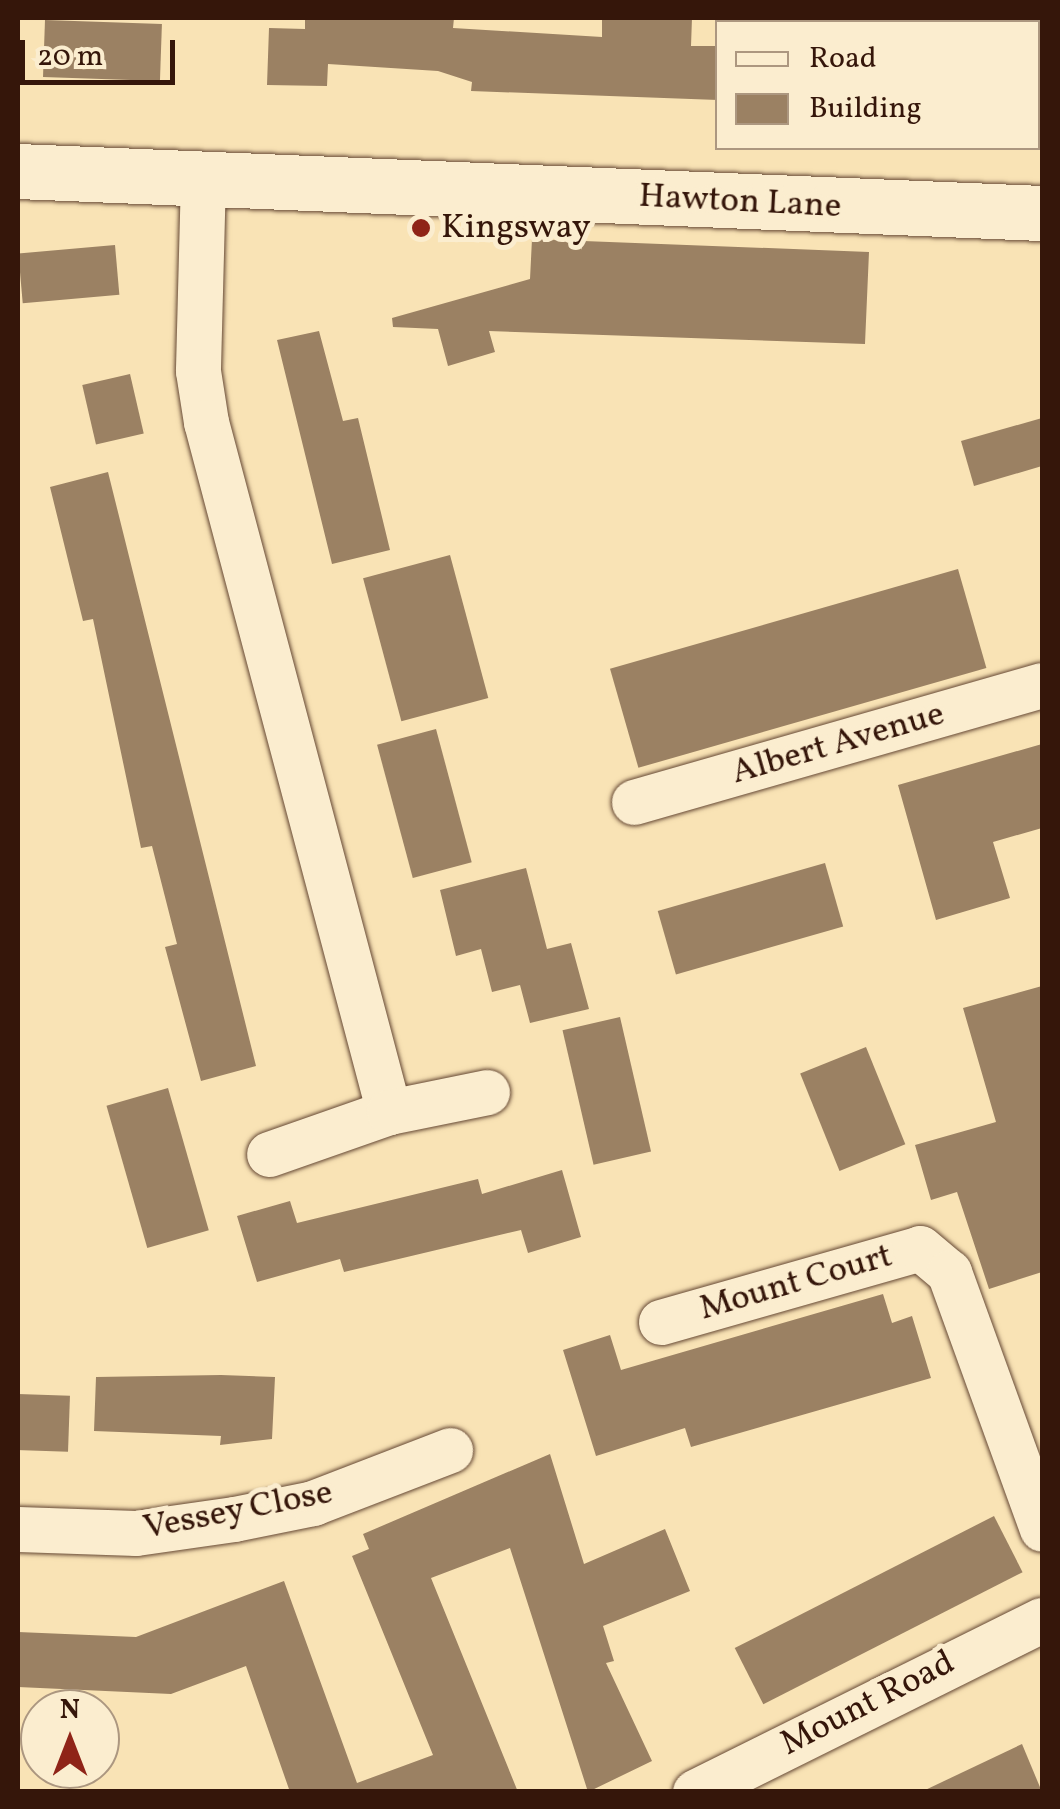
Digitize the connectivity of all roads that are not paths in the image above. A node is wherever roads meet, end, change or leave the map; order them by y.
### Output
1 (18, 171) edge
2 (203, 177) junction
3 (1042, 213) edge
4 (1042, 686) edge
5 (634, 802) dead end
6 (487, 1092) dead end
7 (389, 1112) junction
8 (269, 1154) dead end
9 (660, 1322) dead end
10 (450, 1450) dead end
11 (18, 1529) edge
12 (1042, 1529) edge
13 (1042, 1620) edge
14 (696, 1792) edge

1 - 2 street, Hawton Lane
2 - 3 street, Hawton Lane
2 - 7 street
4 - 5 street, Albert Avenue
6 - 7 street
7 - 8 street
9 - 12 street, Mount Court
10 - 11 street, Vessey Close
13 - 14 street, Mount Road

